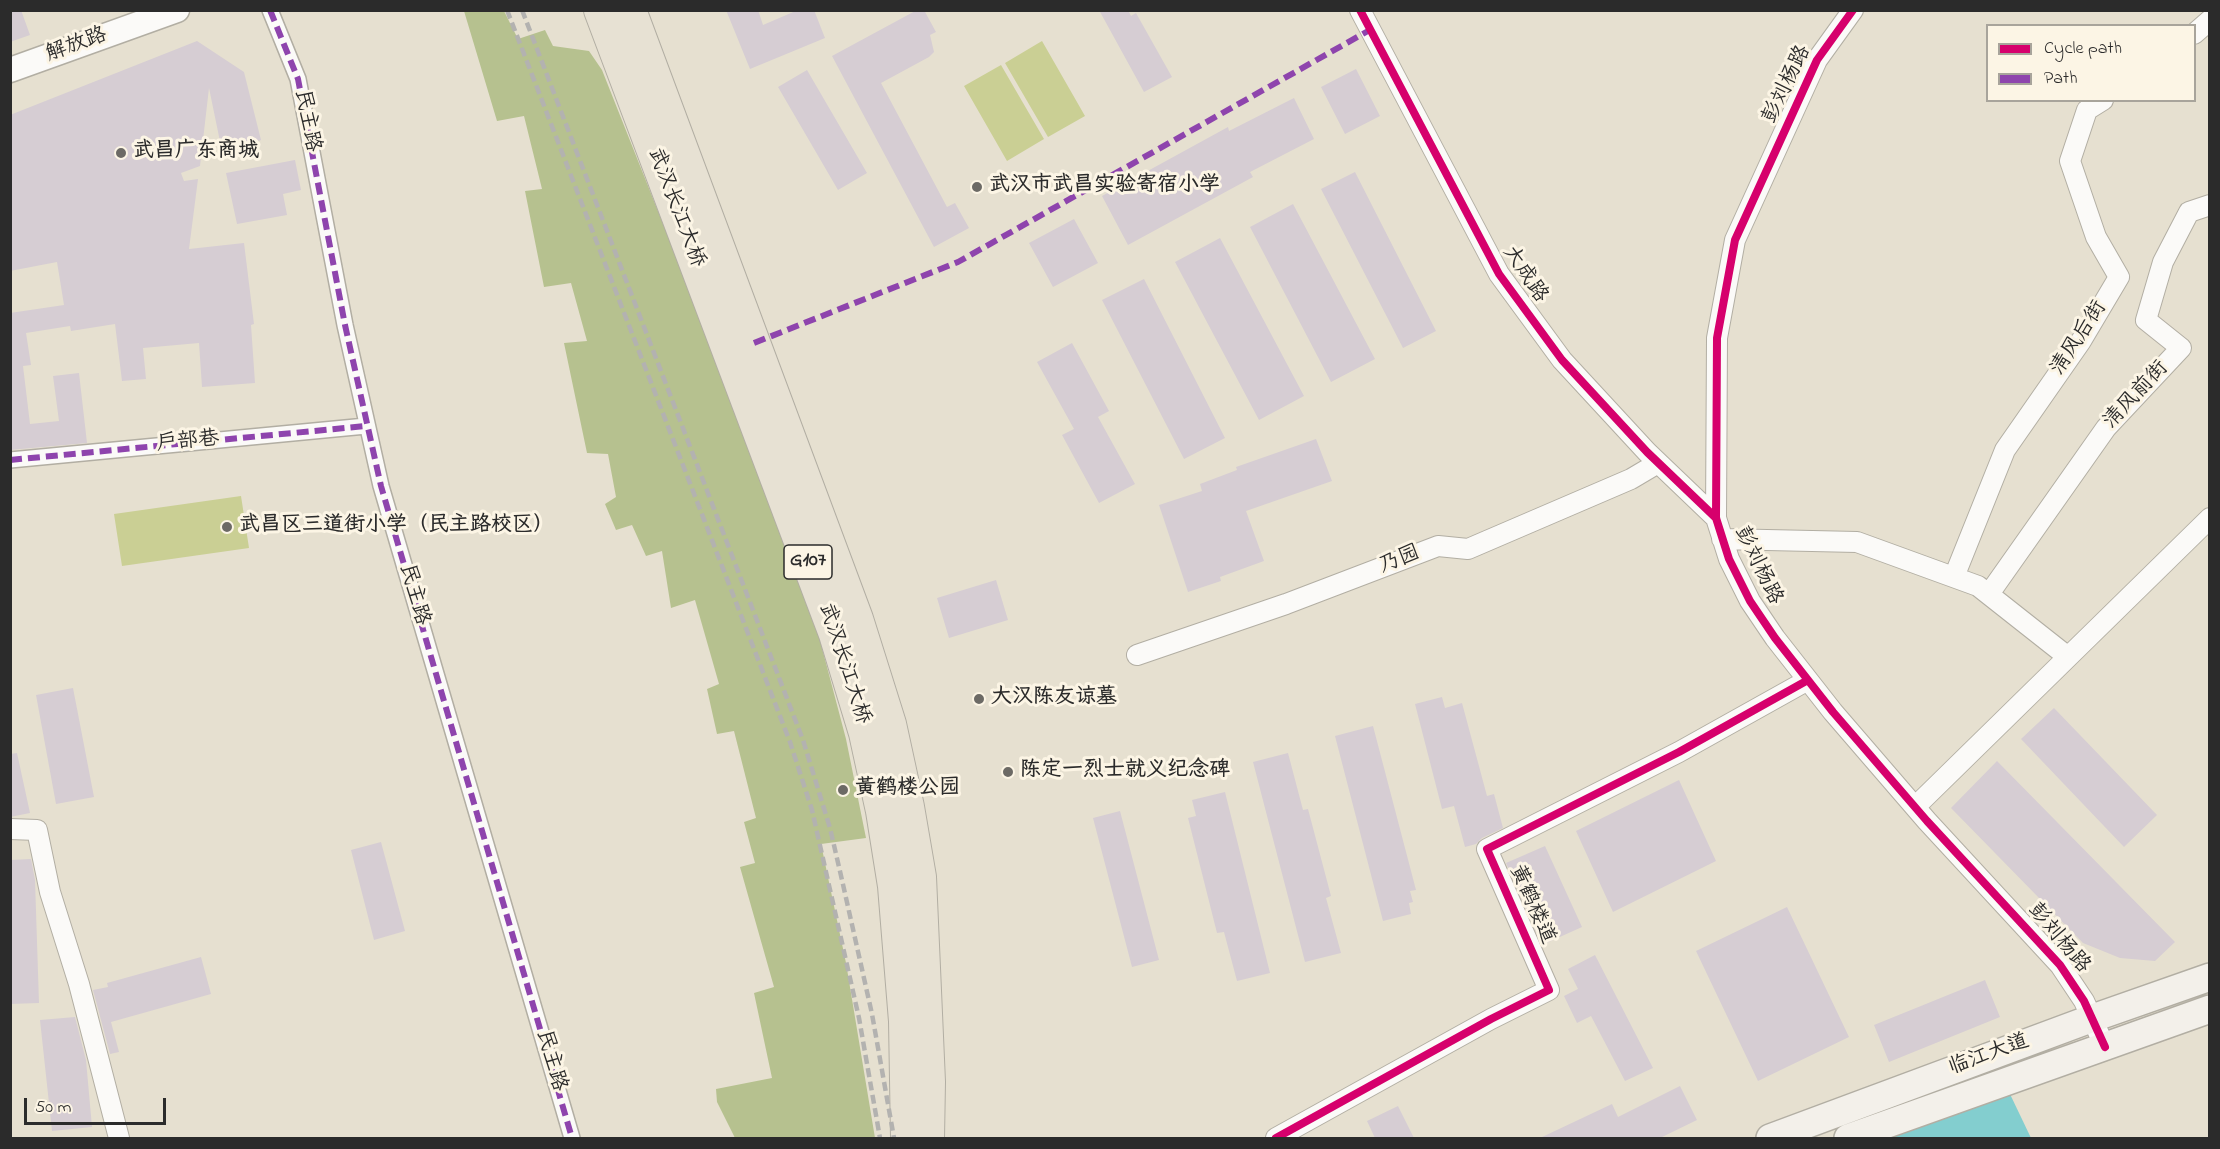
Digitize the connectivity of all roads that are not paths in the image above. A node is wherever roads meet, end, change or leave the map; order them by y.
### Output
1 (177, 10) edge
2 (270, 10) edge
3 (600, 10) edge
4 (630, 10) edge
5 (1360, 10) edge
6 (1853, 10) edge
7 (2210, 20) edge
8 (2196, 32) edge
9 (10, 70) edge
10 (2100, 102) edge
11 (2210, 205) edge
12 (366, 426) junction
13 (10, 460) edge
14 (1658, 463) junction
15 (1716, 518) junction
16 (2210, 518) edge
17 (1722, 539) junction
18 (1954, 577) junction
19 (1989, 594) junction
20 (1137, 655) dead end
21 (2068, 657) junction
22 (1808, 680) junction
23 (1915, 807) junction
24 (10, 830) edge
25 (2210, 977) edge
26 (2210, 1008) edge
27 (2093, 1018) junction
28 (2105, 1047) junction
29 (119, 1138) edge
30 (572, 1138) edge
31 (907, 1138) edge
32 (928, 1138) edge
33 (1276, 1138) edge
34 (1770, 1138) edge
35 (1848, 1138) edge

1 - 9 street, 解放路
2 - 12 street, 民主路
3 - 31 highway, 武汉长江大桥 / G107
4 - 32 highway, 武汉长江大桥 / G107
5 - 14 street, 大成路
6 - 15 street, 彭刘杨路
7 - 8 street
10 - 18 street, 清风后街
11 - 19 street, 清风前街
12 - 13 street, 户部巷
12 - 30 street, 民主路
14 - 15 street, 大成路
14 - 20 street, 乃园
15 - 17 street, 彭刘杨路
16 - 21 street
17 - 18 street
17 - 22 street, 彭刘杨路
18 - 19 street
19 - 21 street
21 - 23 street
22 - 23 street, 彭刘杨路
22 - 33 street, 黄鹤楼道
23 - 27 street, 彭刘杨路
24 - 29 street
25 - 27 main road, 临江大道
26 - 28 main road, 临江大道
27 - 28 street, 彭刘杨路
27 - 34 main road, 临江大道
28 - 35 main road, 临江大道

